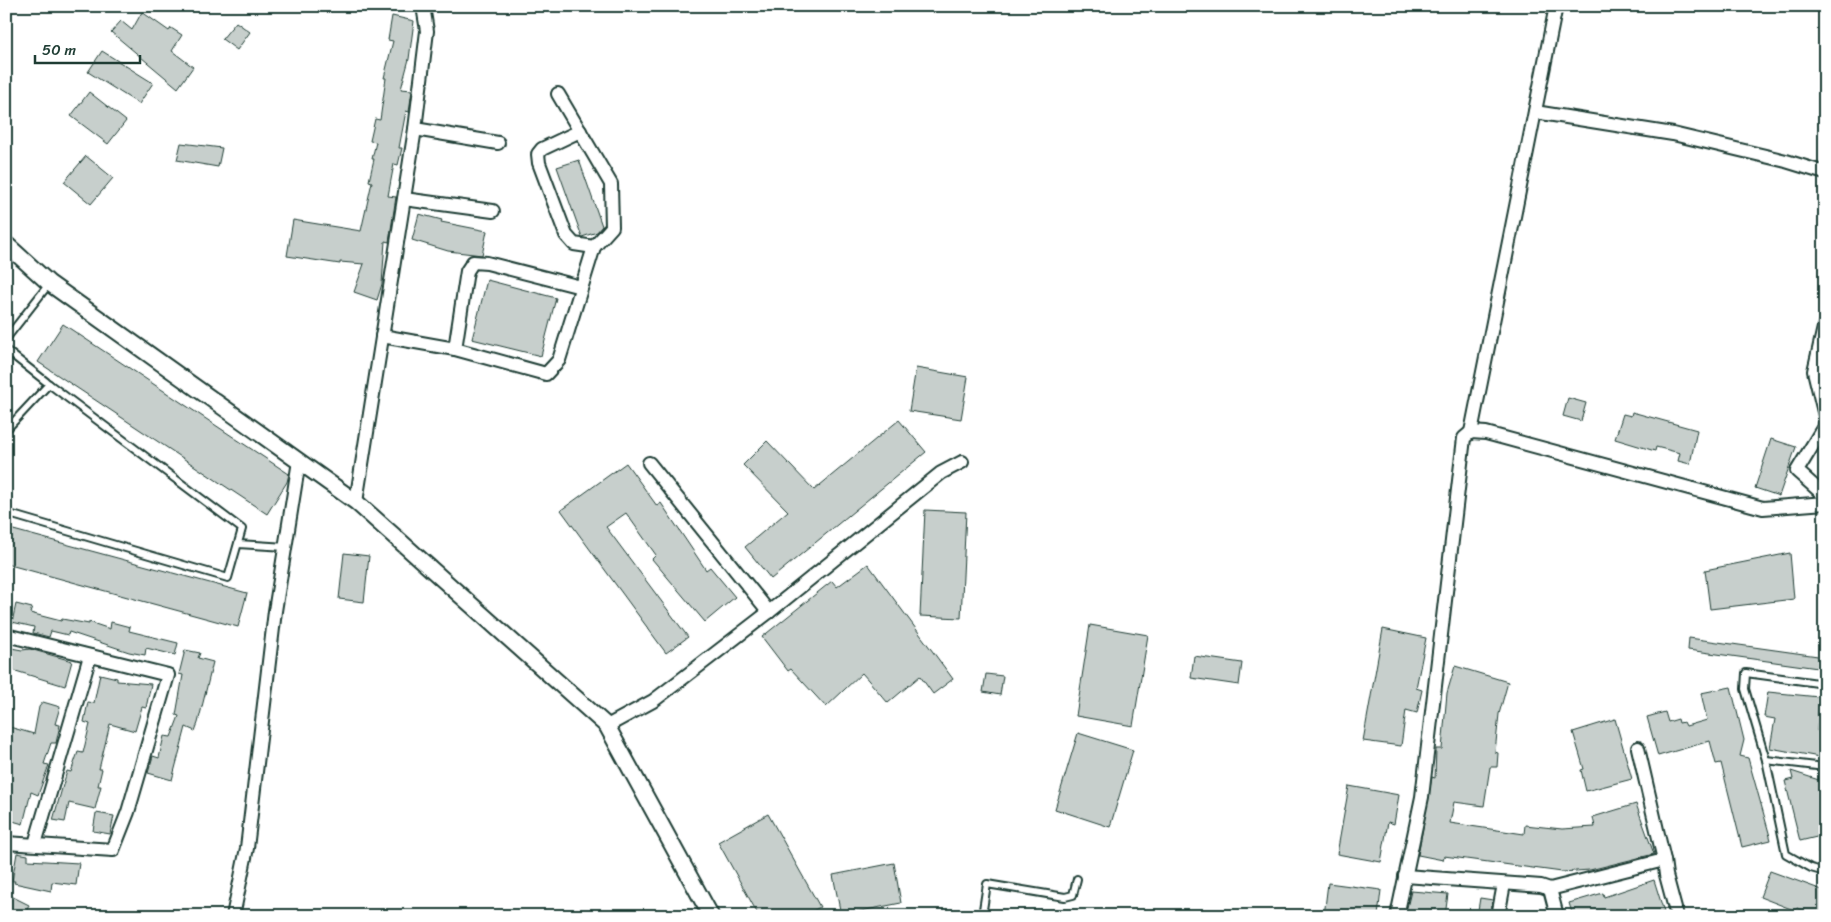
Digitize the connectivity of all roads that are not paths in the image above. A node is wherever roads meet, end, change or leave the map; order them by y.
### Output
1 (423, 6) edge
2 (1556, 6) edge
3 (558, 94) dead end
4 (1535, 112) junction
5 (415, 129) junction
6 (580, 131) junction
7 (498, 143) dead end
8 (1825, 173) edge
9 (404, 199) junction
10 (493, 212) dead end
11 (6, 244) edge
12 (594, 247) junction
13 (49, 283) junction
14 (581, 287) junction
15 (1825, 323) edge
16 (382, 336) junction
17 (6, 340) edge
18 (455, 349) junction
19 (6, 350) edge
20 (48, 384) junction
21 (1825, 416) edge
22 (1825, 425) edge
23 (6, 430) edge
24 (1471, 432) junction
25 (299, 461) junction
26 (962, 462) dead end
27 (649, 463) dead end
28 (1825, 496) edge
29 (356, 502) junction
30 (1825, 502) edge
31 (6, 513) edge
32 (238, 544) junction
33 (286, 547) junction
34 (769, 612) junction
35 (6, 635) edge
36 (90, 656) junction
37 (1825, 684) edge
38 (607, 726) junction
39 (1638, 748) dead end
40 (1766, 760) junction
41 (1825, 767) edge
42 (6, 843) edge
43 (36, 844) junction
44 (1664, 860) junction
45 (1825, 872) edge
46 (1405, 876) junction
47 (1078, 879) dead end
48 (1504, 884) junction
49 (1550, 889) junction
50 (233, 916) edge
51 (711, 916) edge
52 (982, 916) edge
53 (1397, 916) edge
54 (1498, 916) edge
55 (1557, 916) edge
56 (1677, 916) edge

1 - 5 street
2 - 4 street
3 - 6 street
4 - 8 street
4 - 24 street
5 - 7 street
5 - 9 street
6 - 12 street
6 - 12 street
9 - 10 street
9 - 16 street
11 - 13 street
12 - 14 street
13 - 17 lane
13 - 25 street
14 - 18 street
14 - 18 street
15 - 21 street
16 - 18 street
16 - 29 street
19 - 20 lane
20 - 23 lane
20 - 32 lane
22 - 28 street
24 - 30 street
24 - 46 street
25 - 29 street
25 - 33 street
26 - 34 street
27 - 34 street
29 - 38 street
31 - 32 lane
32 - 33 lane
33 - 50 street
34 - 38 street
35 - 36 street
36 - 43 street
36 - 43 street
37 - 40 lane
38 - 51 street
39 - 44 street
40 - 41 lane
40 - 45 lane
42 - 43 street
44 - 49 street
44 - 56 street
46 - 48 street
46 - 53 street
47 - 52 lane
48 - 49 street
48 - 54 street
49 - 55 street

